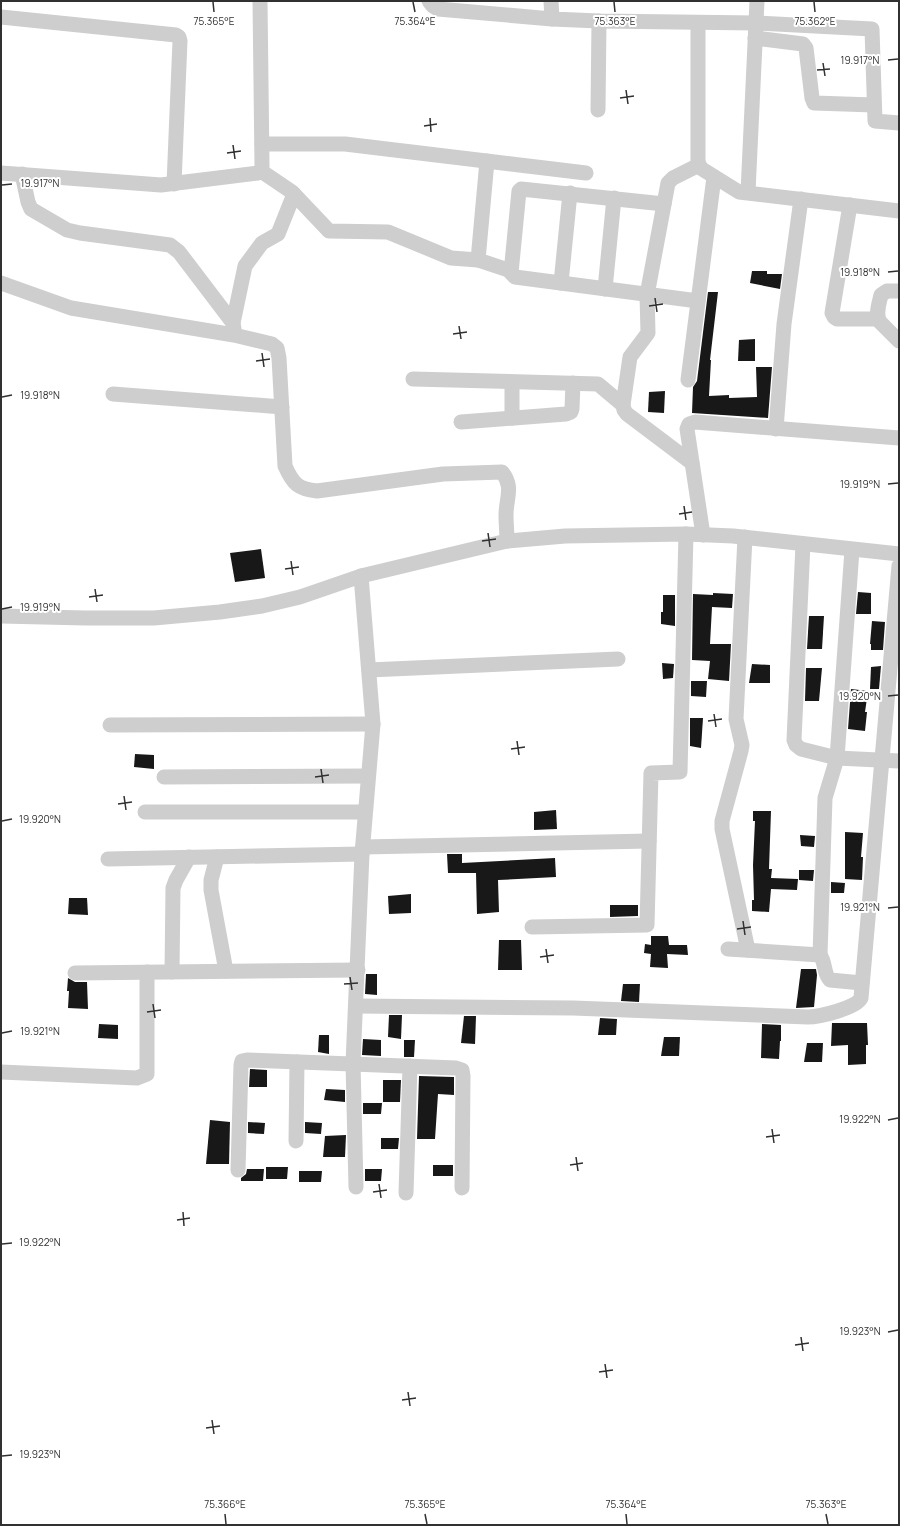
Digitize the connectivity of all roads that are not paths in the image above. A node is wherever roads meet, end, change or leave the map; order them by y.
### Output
1 (260, 1) edge
2 (429, 1) edge
3 (551, 1) edge
4 (757, 1) edge
5 (1, 17) edge
6 (552, 19) junction
7 (598, 21) junction
8 (698, 22) junction
9 (756, 23) junction
10 (755, 38) junction
11 (874, 105) junction
12 (598, 110) dead end
13 (899, 123) edge
14 (262, 144) junction
15 (487, 161) junction
16 (699, 165) junction
17 (261, 171) junction
18 (1, 173) edge
19 (586, 173) dead end
20 (22, 174) junction
21 (714, 177) junction
22 (174, 184) junction
23 (748, 192) junction
24 (570, 193) junction
25 (294, 194) junction
26 (614, 198) junction
27 (801, 199) junction
28 (664, 204) junction
29 (850, 205) junction
30 (899, 211) edge
31 (478, 260) junction
32 (511, 271) junction
33 (1, 283) edge
34 (561, 283) junction
35 (604, 289) junction
36 (899, 291) edge
37 (647, 295) junction
38 (698, 301) junction
39 (877, 318) junction
40 (234, 329) junction
41 (899, 341) edge
42 (413, 379) dead end
43 (688, 380) dead end
44 (512, 382) junction
45 (573, 383) junction
46 (113, 394) dead end
47 (623, 405) junction
48 (282, 407) junction
49 (512, 418) junction
50 (461, 422) dead end
51 (776, 429) junction
52 (899, 438) edge
53 (692, 463) junction
54 (686, 534) junction
55 (703, 534) junction
56 (745, 537) junction
57 (507, 541) junction
58 (803, 544) junction
59 (852, 550) junction
60 (899, 554) edge
61 (899, 566) edge
62 (362, 576) junction
63 (1, 616) edge
64 (618, 659) dead end
65 (369, 670) junction
66 (373, 724) junction
67 (110, 725) dead end
68 (837, 758) junction
69 (882, 760) junction
70 (899, 761) edge
71 (368, 776) junction
72 (164, 777) dead end
73 (145, 812) dead end
74 (365, 812) junction
75 (649, 841) junction
76 (362, 850) junction
77 (189, 857) junction
78 (217, 857) junction
79 (108, 859) dead end
80 (532, 928) dead end
81 (728, 949) dead end
82 (748, 950) junction
83 (820, 955) junction
84 (358, 970) junction
85 (226, 971) junction
86 (147, 972) junction
87 (172, 972) junction
88 (75, 973) dead end
89 (862, 983) junction
90 (356, 1006) junction
91 (298, 1062) junction
92 (353, 1063) junction
93 (410, 1066) junction
94 (1, 1072) edge
95 (296, 1141) dead end
96 (238, 1170) dead end
97 (356, 1187) dead end
98 (462, 1188) dead end
99 (406, 1193) dead end

1 - 14 street
2 - 6 street
3 - 6 street
4 - 9 street
5 - 22 street
6 - 7 street
7 - 8 street
7 - 12 street
8 - 9 street
8 - 16 street
9 - 10 street
9 - 11 street
10 - 11 street
10 - 23 street
11 - 13 street
14 - 15 street
14 - 17 street
15 - 19 street
15 - 31 street
16 - 21 street
16 - 28 street
17 - 22 street
17 - 25 street
18 - 20 street
20 - 22 street
20 - 40 street
21 - 23 street
21 - 38 street
23 - 27 street
24 - 26 street
24 - 32 street
24 - 34 street
25 - 31 street
25 - 40 street
26 - 28 street
26 - 35 street
27 - 29 street
27 - 51 street
28 - 37 street
29 - 30 street
29 - 39 street
31 - 32 street
32 - 34 street
33 - 40 street
34 - 35 street
35 - 37 street
36 - 39 street
37 - 38 street
37 - 47 street
38 - 43 street
39 - 41 street
40 - 48 street
42 - 44 street
44 - 45 street
44 - 49 street
45 - 47 street
45 - 49 street
46 - 48 street
47 - 53 street
48 - 57 street
49 - 50 street
51 - 52 street
51 - 53 street
53 - 55 street
54 - 55 street
54 - 57 street
54 - 75 street
55 - 56 street
56 - 58 street
56 - 82 street
57 - 62 street
58 - 59 street
58 - 68 street
59 - 60 street
59 - 68 street
61 - 69 street
62 - 63 street
62 - 65 street
64 - 65 street
65 - 66 street
66 - 67 street
66 - 71 street
68 - 69 street
68 - 83 street
69 - 70 street
69 - 89 street
71 - 72 street
71 - 74 street
73 - 74 street
74 - 76 street
75 - 76 street
75 - 80 street
76 - 78 street
76 - 84 street
77 - 78 street
77 - 79 street
77 - 87 street
78 - 85 street
81 - 82 street
82 - 83 street
83 - 89 street
84 - 85 street
84 - 90 street
85 - 87 street
86 - 87 street
86 - 88 street
86 - 94 street
89 - 90 street
90 - 92 street
91 - 92 street
91 - 95 street
91 - 96 street
92 - 93 street
92 - 97 street
93 - 98 street
93 - 99 street

